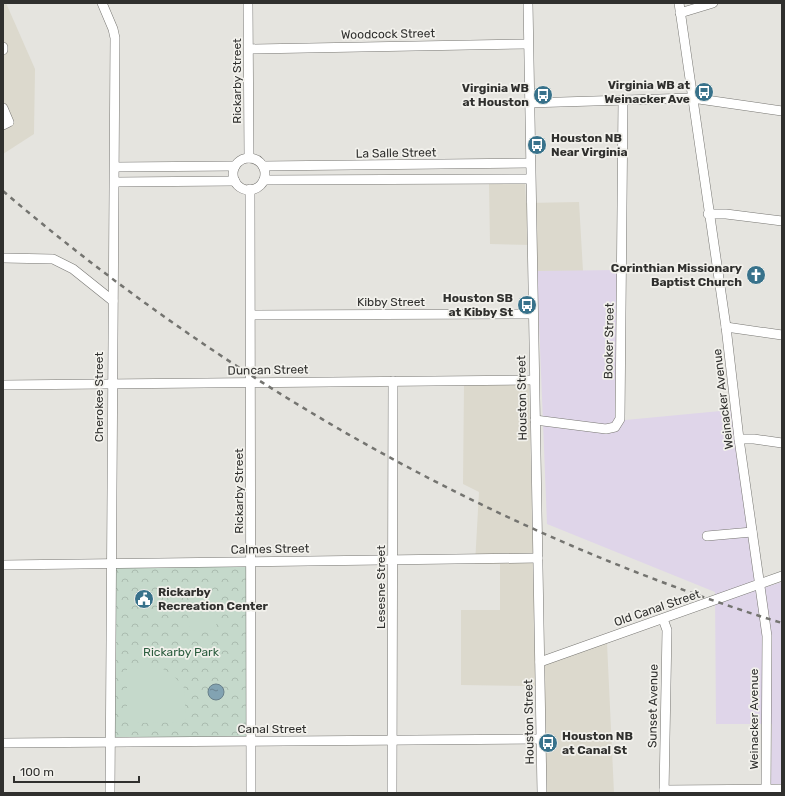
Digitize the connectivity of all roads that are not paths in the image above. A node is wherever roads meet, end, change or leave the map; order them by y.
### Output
1 (102, 3) edge
2 (248, 3) edge
3 (528, 3) edge
4 (679, 3) edge
5 (713, 3) edge
6 (680, 13) junction
7 (528, 44) junction
8 (248, 48) junction
9 (692, 98) junction
10 (623, 100) junction
11 (528, 103) junction
12 (3, 108) edge
13 (782, 111) edge
14 (3, 124) edge
15 (249, 158) junction
16 (530, 163) junction
17 (382, 165) junction
18 (235, 166) junction
19 (263, 166) junction
20 (115, 167) junction
21 (530, 179) junction
22 (264, 180) junction
23 (382, 180) junction
24 (115, 182) junction
25 (235, 182) junction
26 (250, 189) junction
27 (708, 214) junction
28 (782, 221) edge
29 (3, 258) edge
30 (113, 301) junction
31 (532, 314) junction
32 (251, 315) junction
33 (726, 327) junction
34 (782, 335) edge
35 (534, 380) junction
36 (393, 381) junction
37 (251, 382) junction
38 (111, 384) junction
39 (3, 385) edge
40 (535, 420) junction
41 (739, 439) junction
42 (782, 444) edge
43 (752, 532) junction
44 (706, 536) dead end
45 (538, 558) junction
46 (393, 560) junction
47 (251, 562) junction
48 (111, 563) junction
49 (3, 565) edge
50 (782, 576) edge
51 (759, 584) junction
52 (663, 619) junction
53 (540, 662) junction
54 (542, 739) junction
55 (393, 740) junction
56 (251, 741) junction
57 (110, 742) junction
58 (3, 744) edge
59 (782, 789) edge
60 (766, 791) edge
61 (664, 792) edge
62 (110, 793) edge
63 (251, 793) edge
64 (392, 793) edge
65 (542, 793) edge

1 - 20 street, Cherokee Street
2 - 8 street, Rickarby Street
3 - 7 street, Houston Street
4 - 6 street, Weinacker Avenue
5 - 6 street
6 - 9 street, Weinacker Avenue
7 - 8 street, Woodcock Street
7 - 11 street, Houston Street
8 - 15 street, Rickarby Street
9 - 10 street
9 - 13 street
9 - 27 street, Weinacker Avenue
10 - 11 street
10 - 40 street, Booker Street
11 - 16 street, Houston Street
12 - 14 street
15 - 18 street
15 - 19 street
16 - 17 street, La Salle Street
16 - 21 street, Houston Street
17 - 19 street, La Salle Street
17 - 23 street
18 - 20 street
18 - 25 street
19 - 22 street
20 - 24 street, Cherokee Street
21 - 23 street
21 - 31 street, Houston Street
22 - 23 street
22 - 26 street
24 - 25 street
24 - 30 street, Cherokee Street
25 - 26 street
26 - 32 street, Rickarby Street
27 - 28 street
27 - 33 street, Weinacker Avenue
29 - 30 street
30 - 38 street, Cherokee Street
31 - 32 street, Kibby Street
31 - 35 street, Houston Street
32 - 37 street, Rickarby Street
33 - 34 street
33 - 41 street, Weinacker Avenue
35 - 36 street, Duncan Street
35 - 40 street, Houston Street
36 - 37 street, Duncan Street
36 - 46 street, Lesesne Street
37 - 38 street, Duncan Street
37 - 47 street, Rickarby Street
38 - 39 street, Duncan Street
38 - 48 street, Cherokee Street
40 - 45 street, Houston Street
41 - 42 street
41 - 43 street, Weinacker Avenue
43 - 44 street
43 - 51 street, Weinacker Avenue
45 - 46 street, Calmes Street
45 - 53 street, Houston Street
46 - 47 street, Calmes Street
46 - 55 street, Lesesne Street
47 - 48 street, Calmes Street
47 - 56 street, Rickarby Street
48 - 49 street, Calmes Street
48 - 57 street, Cherokee Street
50 - 51 street, Old Canal Street
51 - 52 street, Old Canal Street
51 - 60 street, Weinacker Avenue
52 - 53 street, Old Canal Street
52 - 61 street, Sunset Avenue
53 - 54 street, Houston Street
54 - 55 street, Canal Street
54 - 65 street, Houston Street
55 - 56 street, Canal Street
55 - 64 street, Lesesne Street
56 - 57 street, Canal Street
56 - 63 street, Rickarby Street
57 - 58 street, Canal Street
57 - 62 street, Cherokee Street
59 - 60 street
60 - 61 street

